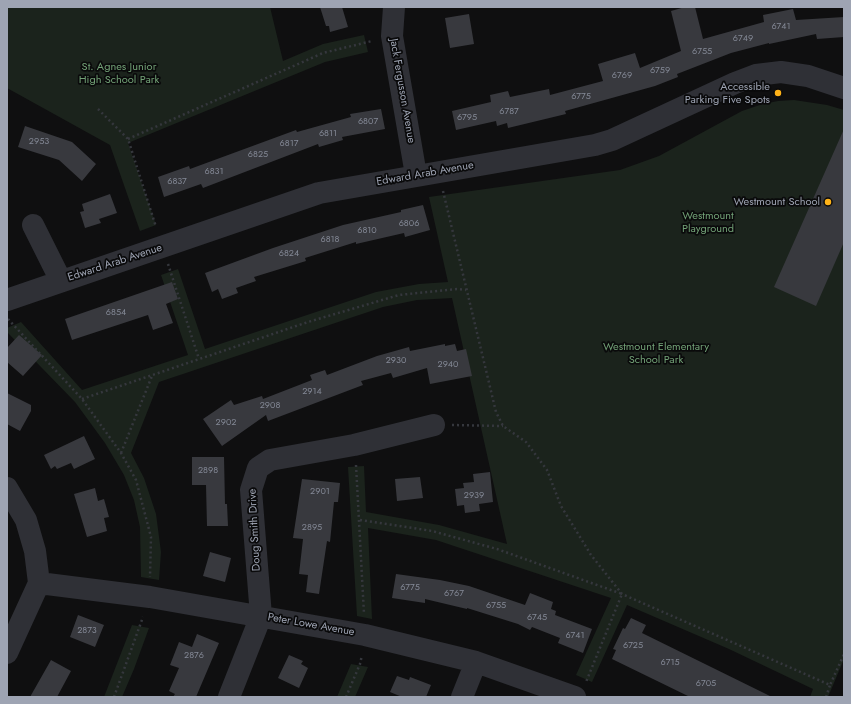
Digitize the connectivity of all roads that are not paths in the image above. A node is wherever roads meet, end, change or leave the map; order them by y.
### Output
1 (394, 7) edge
2 (844, 88) edge
3 (416, 175) junction
4 (33, 225) dead end
5 (61, 281) junction
6 (7, 300) edge
7 (434, 425) road end
8 (7, 488) edge
9 (39, 583) junction
10 (261, 616) junction
11 (7, 653) edge
12 (476, 662) junction
13 (580, 690) edge
14 (229, 697) edge
15 (462, 697) edge

1 - 3 street, Jack Fergusson Avenue
2 - 3 street, Edward Arab Avenue
3 - 5 street, Edward Arab Avenue
4 - 5 street
5 - 6 street, Edward Arab Avenue
7 - 10 street, Doug Smith Drive
8 - 9 street
9 - 10 street, Peter Lowe Avenue
9 - 11 street
10 - 12 street, Peter Lowe Avenue
10 - 14 street, Doug Smith Drive
12 - 13 street, Peter Lowe Avenue
12 - 15 street

